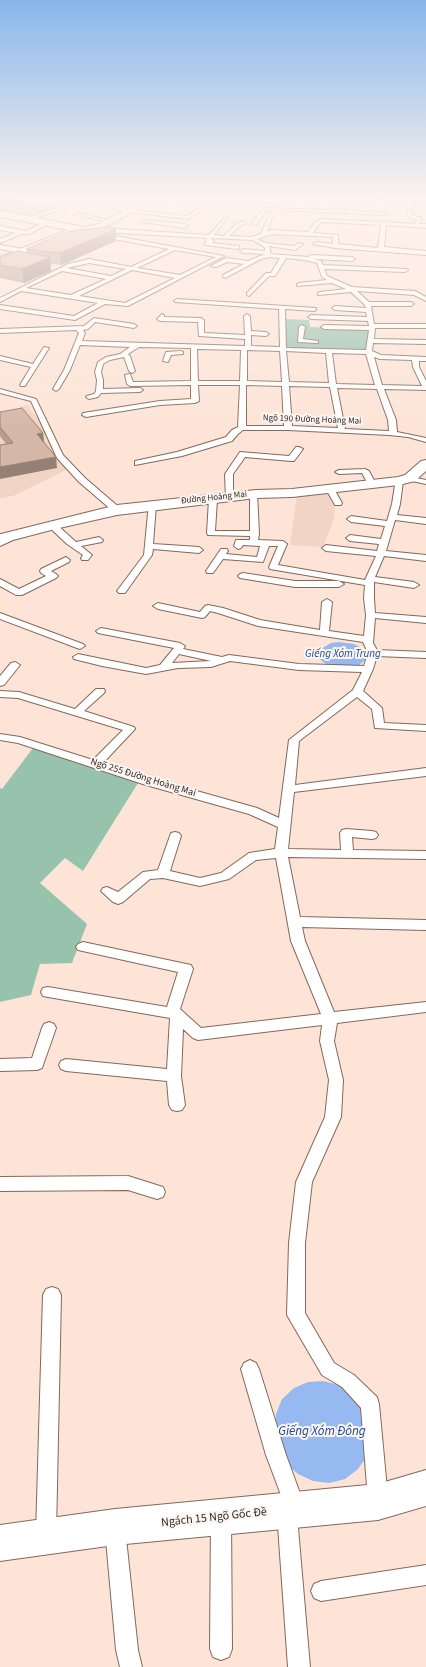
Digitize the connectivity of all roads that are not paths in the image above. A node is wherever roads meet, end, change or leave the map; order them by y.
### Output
1 (323, 274) edge
2 (49, 275) edge
3 (93, 275) edge
4 (118, 275) edge
5 (169, 275) edge
6 (185, 275) edge
7 (267, 275) edge
8 (181, 277) junction
9 (111, 278) junction
10 (332, 281) junction
11 (299, 285) dead end
12 (420, 286) dead end
13 (348, 288) junction
14 (20, 289) junction
15 (415, 293) junction
16 (249, 294) dead end
17 (358, 295) junction
18 (338, 296) dead end
19 (72, 297) junction
20 (426, 299) edge
21 (0, 300) edge
22 (177, 301) dead end
23 (103, 302) junction
24 (411, 304) dead end
25 (0, 307) edge
26 (282, 307) junction
27 (369, 307) junction
28 (335, 308) dead end
29 (314, 309) dead end
30 (162, 316) dead end
31 (247, 316) dead end
32 (311, 317) dead end
33 (371, 319) junction
34 (134, 326) dead end
35 (426, 326) edge
36 (302, 327) dead end
37 (324, 327) dead end
38 (372, 327) junction
39 (78, 328) junction
40 (0, 331) edge
41 (266, 334) dead end
42 (416, 334) junction
43 (248, 335) junction
44 (426, 336) edge
45 (307, 342) junction
46 (370, 342) junction
47 (426, 342) edge
48 (78, 343) junction
49 (321, 343) dead end
50 (137, 345) junction
51 (46, 348) dead end
52 (246, 348) junction
53 (283, 349) junction
54 (194, 350) junction
55 (306, 350) junction
56 (328, 351) junction
57 (369, 352) junction
58 (122, 355) junction
59 (0, 358) edge
60 (415, 358) junction
61 (426, 358) edge
62 (166, 361) dead end
63 (34, 366) junction
64 (154, 376) dead end
65 (155, 383) junction
66 (242, 383) junction
67 (285, 384) junction
68 (23, 385) dead end
69 (195, 385) junction
70 (333, 385) junction
71 (379, 386) junction
72 (426, 388) edge
73 (56, 389) dead end
74 (0, 391) edge
75 (99, 391) junction
76 (89, 398) dead end
77 (118, 410) junction
78 (86, 415) dead end
79 (127, 418) dead end
80 (242, 428) junction
81 (288, 428) junction
82 (342, 430) junction
83 (393, 434) junction
84 (426, 440) edge
85 (299, 449) dead end
86 (138, 463) dead end
87 (426, 464) edge
88 (339, 472) dead end
89 (404, 480) junction
90 (426, 482) edge
91 (372, 484) junction
92 (330, 489) junction
93 (254, 494) junction
94 (229, 497) junction
95 (214, 499) junction
96 (338, 503) dead end
97 (152, 505) junction
98 (117, 510) junction
99 (351, 520) dead end
100 (391, 520) junction
101 (426, 521) edge
102 (52, 525) junction
103 (2, 538) edge
104 (254, 538) junction
105 (350, 538) dead end
106 (100, 539) dead end
107 (385, 542) junction
108 (265, 544) junction
109 (74, 545) junction
110 (149, 546) junction
111 (238, 546) dead end
112 (326, 548) dead end
113 (199, 550) dead end
114 (381, 553) junction
115 (84, 558) dead end
116 (426, 558) edge
117 (66, 560) dead end
118 (210, 571) dead end
119 (243, 576) dead end
120 (370, 581) junction
121 (0, 582) edge
122 (414, 585) dead end
123 (122, 591) dead end
124 (327, 602) dead end
125 (158, 606) dead end
126 (371, 615) junction
127 (0, 616) edge
128 (426, 620) edge
129 (101, 631) dead end
130 (324, 633) junction
131 (369, 640) junction
132 (80, 646) dead end
133 (176, 651) junction
134 (373, 653) junction
135 (426, 655) edge
136 (78, 656) dead end
137 (224, 660) junction
138 (15, 665) dead end
139 (163, 668) junction
140 (368, 668) junction
141 (0, 683) edge
142 (100, 691) dead end
143 (357, 692) junction
144 (0, 694) edge
145 (77, 712) junction
146 (426, 728) edge
147 (0, 737) edge
148 (96, 763) junction
149 (426, 772) edge
150 (289, 789) junction
151 (285, 826) junction
152 (372, 834) dead end
153 (175, 836) dead end
154 (281, 853) junction
155 (347, 854) junction
156 (426, 855) edge
157 (163, 874) junction
158 (107, 891) dead end
159 (295, 922) junction
160 (426, 925) edge
161 (82, 947) dead end
162 (48, 992) dead end
163 (426, 1007) edge
164 (174, 1014) junction
165 (330, 1019) junction
166 (49, 1028) dead end
167 (0, 1065) edge
168 (66, 1065) dead end
169 (174, 1076) junction
170 (177, 1105) dead end
171 (0, 1184) edge
172 (157, 1192) dead end
173 (52, 1295) dead end
174 (250, 1369) dead end
175 (426, 1488) edge
176 (378, 1502) junction
177 (292, 1510) junction
178 (221, 1517) junction
179 (115, 1527) junction
180 (46, 1537) junction
181 (0, 1543) edge
182 (426, 1575) edge
183 (321, 1591) dead end
184 (221, 1649) dead end
185 (131, 1667) edge
186 (299, 1667) edge

1 - 10 lane
2 - 14 lane
3 - 9 lane
4 - 9 lane
5 - 8 lane
6 - 8 lane
7 - 16 lane
8 - 23 lane
9 - 19 lane
10 - 11 lane
10 - 13 lane
12 - 15 lane
13 - 13 lane
13 - 15 lane
13 - 17 lane
14 - 19 lane
14 - 21 lane
15 - 20 lane
17 - 18 lane
17 - 27 lane
19 - 23 lane
22 - 26 lane
23 - 25 lane
24 - 27 lane
26 - 29 lane
26 - 53 lane
27 - 28 lane
27 - 33 lane
30 - 43 lane
31 - 43 lane
32 - 33 lane
33 - 38 lane
34 - 39 lane
35 - 42 lane
36 - 45 lane
37 - 38 lane
38 - 42 lane
38 - 46 lane
39 - 40 lane
39 - 48 lane
41 - 43 lane
42 - 44 lane
42 - 46 lane
42 - 47 lane
43 - 52 lane
45 - 49 lane
45 - 55 lane
46 - 57 lane
48 - 50 lane
48 - 73 lane
50 - 54 lane
50 - 58 lane
51 - 63 lane
52 - 53 lane
52 - 54 lane
52 - 66 lane
53 - 55 lane
53 - 67 lane
54 - 62 lane
54 - 69 lane
55 - 56 lane
56 - 57 lane
56 - 70 lane
57 - 60 lane
57 - 71 lane
58 - 65 lane
58 - 75 lane
59 - 63 lane
60 - 61 lane
60 - 72 lane
63 - 68 lane
64 - 65 lane
65 - 69 lane
66 - 67 lane
66 - 69 lane
66 - 80 lane
67 - 70 lane
67 - 81 lane
69 - 75 lane
69 - 77 lane
70 - 71 lane
70 - 82 lane
71 - 72 lane
71 - 83 lane
74 - 98 lane
75 - 76 lane
77 - 78 lane
77 - 79 lane
80 - 81 lane, Ngõ 190 Đường Hoàng Mai
80 - 86 lane
81 - 82 lane, Ngõ 190 Đường Hoàng Mai
82 - 83 lane, Ngõ 190 Đường Hoàng Mai
83 - 84 lane, Ngõ 190 Đường Hoàng Mai
85 - 94 lane
87 - 89 street
88 - 91 lane
89 - 90 lane
89 - 91 street, Đường Hoàng Mai
89 - 100 lane
91 - 92 street, Đường Hoàng Mai
92 - 93 street, Đường Hoàng Mai
92 - 96 lane
93 - 94 street, Đường Hoàng Mai
93 - 104 lane
94 - 95 street, Đường Hoàng Mai
95 - 97 street, Đường Hoàng Mai
95 - 104 lane
97 - 98 street, Đường Hoàng Mai
97 - 110 lane
98 - 102 street, Đường Hoàng Mai
99 - 100 lane
100 - 101 lane
100 - 107 lane
102 - 103 street, Đường Hoàng Mai
102 - 109 lane
104 - 108 lane
104 - 111 lane
105 - 107 lane
106 - 109 lane
107 - 114 lane
108 - 118 lane
108 - 120 lane
109 - 115 lane
110 - 113 lane
110 - 123 lane
112 - 114 lane
114 - 116 lane
114 - 120 lane
117 - 121 lane
119 - 120 lane
120 - 122 lane
120 - 126 lane
124 - 130 lane
125 - 130 lane
126 - 128 lane
126 - 131 lane
127 - 132 lane
129 - 133 lane
130 - 131 lane
131 - 134 lane
133 - 137 lane
133 - 139 lane
134 - 135 lane
134 - 140 lane
136 - 139 lane
137 - 139 lane
137 - 140 lane
138 - 141 lane
140 - 143 lane
142 - 145 lane
143 - 146 lane
143 - 150 lane
144 - 145 lane
145 - 148 lane
147 - 148 lane, Ngõ 255 Đường Hoàng Mai
148 - 151 lane, Ngõ 255 Đường Hoàng Mai
149 - 150 lane
150 - 151 lane
151 - 154 lane
152 - 155 lane
153 - 157 lane
154 - 155 lane
154 - 157 lane
154 - 159 lane
155 - 156 lane
157 - 158 lane
159 - 160 lane
159 - 165 lane
161 - 164 lane
162 - 164 lane
163 - 165 lane
164 - 165 lane
164 - 169 lane
165 - 176 lane
166 - 167 lane
168 - 169 lane
169 - 170 lane
171 - 172 lane
173 - 180 lane
174 - 177 lane
175 - 176 street, Ngách 15 Ngõ Gốc Đề
176 - 177 street, Ngách 15 Ngõ Gốc Đề
177 - 178 street, Ngách 15 Ngõ Gốc Đề
177 - 186 lane
178 - 179 street, Ngách 15 Ngõ Gốc Đề
178 - 184 lane
179 - 180 street, Ngách 15 Ngõ Gốc Đề
179 - 185 lane
180 - 181 street, Ngách 15 Ngõ Gốc Đề
182 - 183 lane

